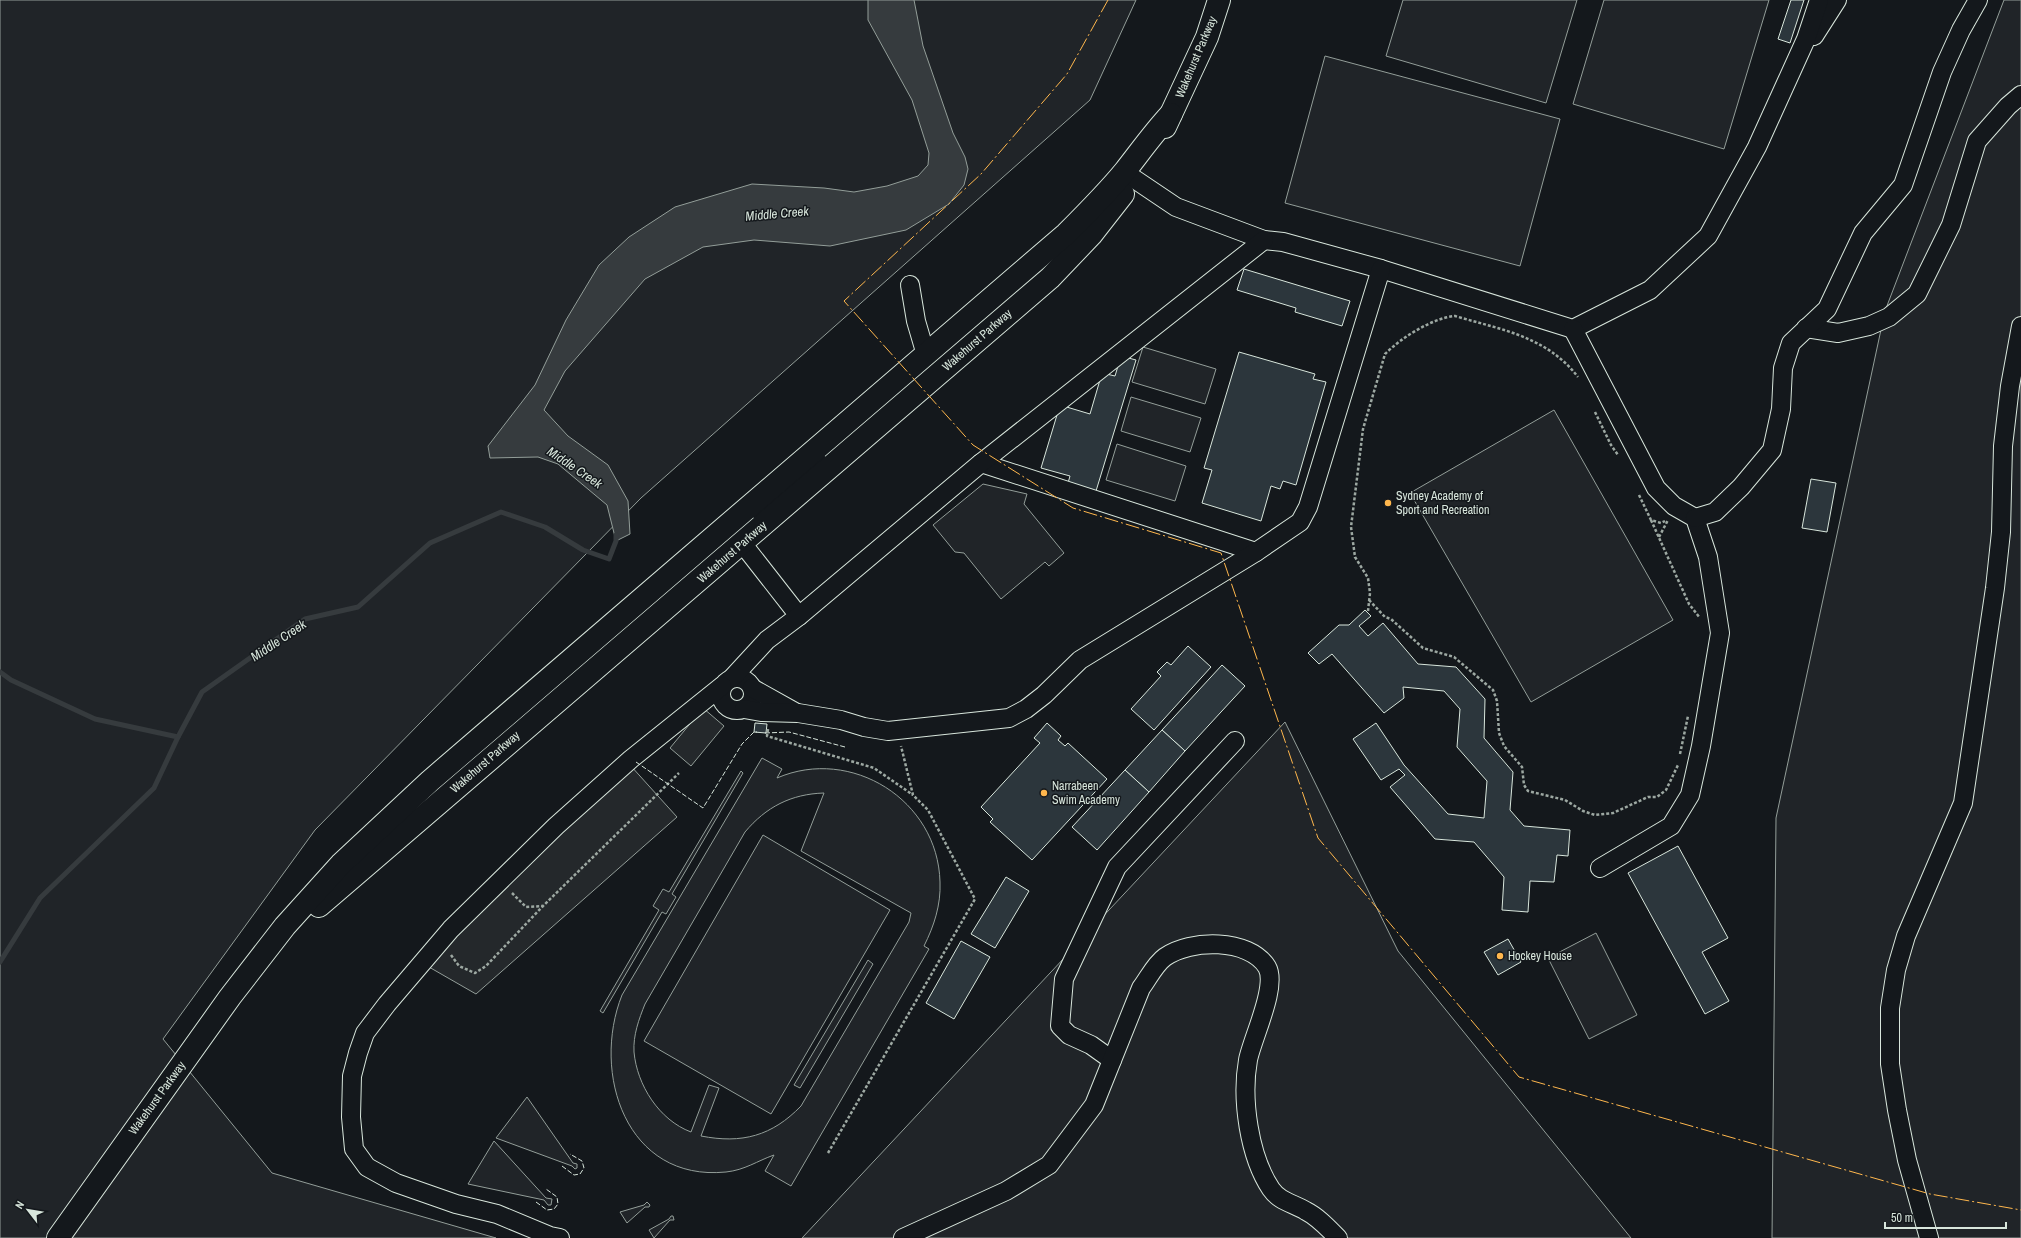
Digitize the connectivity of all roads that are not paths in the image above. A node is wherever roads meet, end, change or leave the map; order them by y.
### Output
1 (1219, 0) edge
2 (1819, 0) edge
3 (1837, 0) edge
4 (1978, 0) edge
5 (1790, 74) junction
6 (2021, 95) edge
7 (1130, 175) junction
8 (1264, 240) junction
9 (1380, 269) junction
10 (910, 285) dead end
11 (2021, 326) edge
12 (1573, 328) junction
13 (1806, 328) junction
14 (926, 355) junction
15 (905, 373) junction
16 (981, 463) junction
17 (1695, 518) junction
18 (742, 543) junction
19 (704, 545) junction
20 (1256, 552) junction
21 (799, 616) junction
22 (767, 640) junction
23 (727, 682) junction
24 (751, 686) junction
25 (744, 709) junction
26 (798, 713) junction
27 (1235, 741) dead end
28 (1600, 868) dead end
29 (259, 960) junction
30 (1112, 1060) junction
31 (58, 1238) edge
32 (560, 1238) edge
33 (903, 1238) edge
34 (1338, 1238) edge
35 (1929, 1238) edge

1 - 7 main road, Wakehurst Parkway
2 - 5 street
3 - 5 street
4 - 13 street
5 - 12 street
6 - 13 street
7 - 8 street
7 - 14 main road, Wakehurst Parkway
7 - 18 main road, Wakehurst Parkway
8 - 9 street
8 - 16 street
9 - 12 street
9 - 20 street
10 - 14 street
11 - 35 street
12 - 17 street
13 - 17 street
14 - 15 main road, Wakehurst Parkway
15 - 18 street
15 - 19 main road, Wakehurst Parkway
16 - 20 street
16 - 21 street
17 - 28 street
18 - 19 street
18 - 21 street
18 - 29 main road, Wakehurst Parkway
19 - 29 main road, Wakehurst Parkway
20 - 26 street
21 - 22 street
22 - 23 street
22 - 24 street
23 - 24 street
23 - 25 street
23 - 32 street
24 - 25 street
24 - 26 street
25 - 26 street
27 - 30 street
29 - 31 main road, Wakehurst Parkway
30 - 33 street
30 - 34 street

